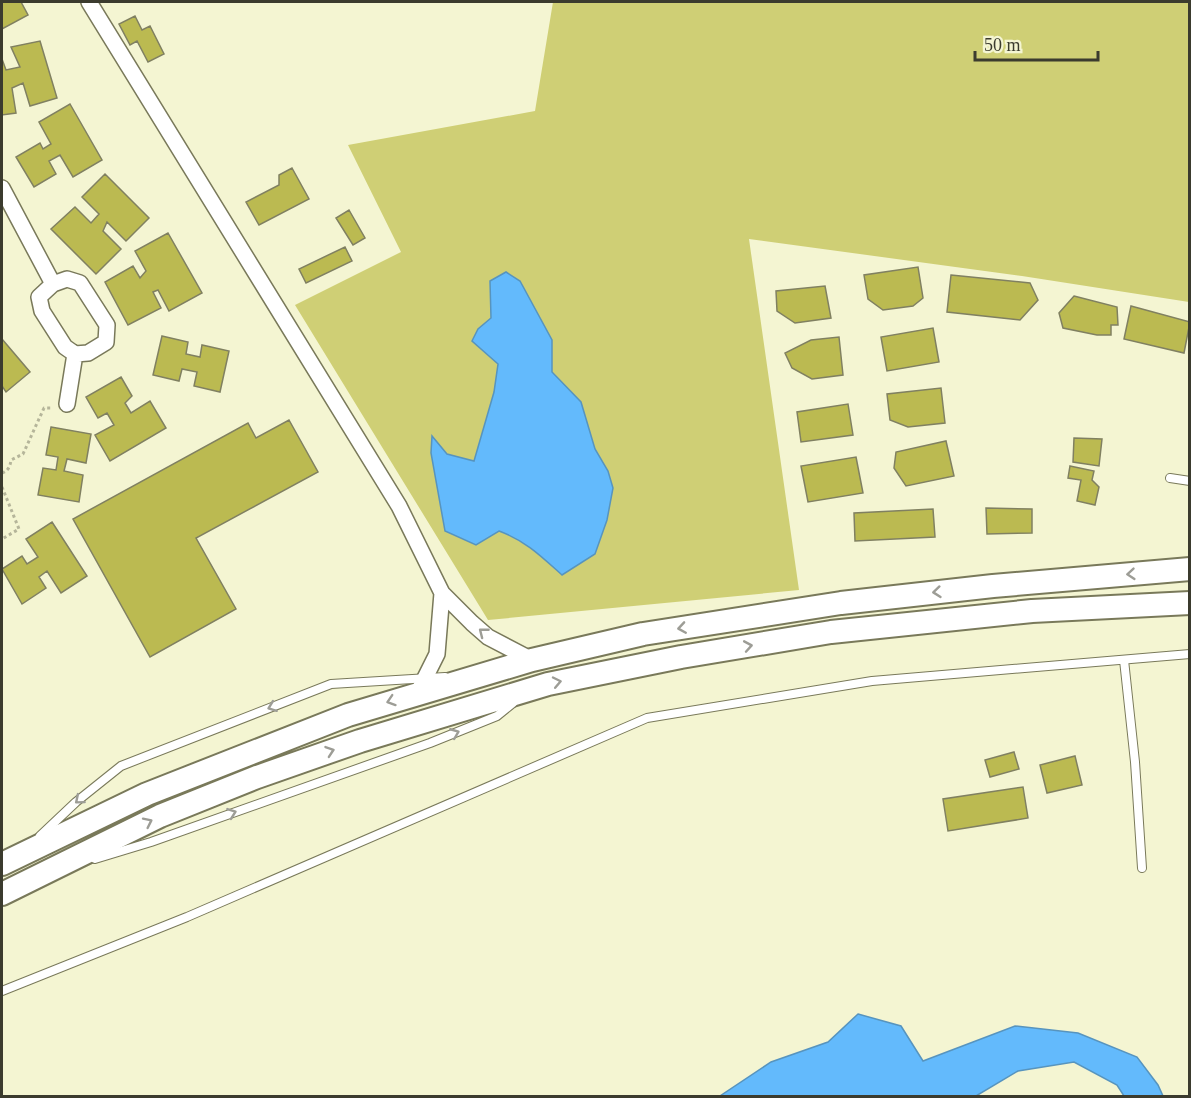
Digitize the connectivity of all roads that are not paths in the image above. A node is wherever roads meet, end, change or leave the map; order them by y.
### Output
1 (89, 2) edge
2 (2, 188) edge
3 (53, 284) junction
4 (75, 354) junction
5 (67, 404) road end
6 (1170, 477) dead end
7 (1190, 481) edge
8 (1190, 569) edge
9 (442, 593) junction
10 (1190, 603) edge
11 (1190, 654) edge
12 (532, 660) junction
13 (1124, 660) junction
14 (422, 684) junction
15 (11, 860) edge
16 (1142, 867) dead end
17 (2, 894) edge
18 (2, 991) edge

1 - 9 street
2 - 3 street
3 - 4 street
3 - 4 street
4 - 5 street
6 - 7 lane
8 -> 12 main road
12 -> 9 street
9 - 14 street
17 -> 10 main road
11 - 13 lane
12 - 14 main road
13 - 16 lane
13 - 18 lane
14 -> 15 main road
14 -> 15 lane

